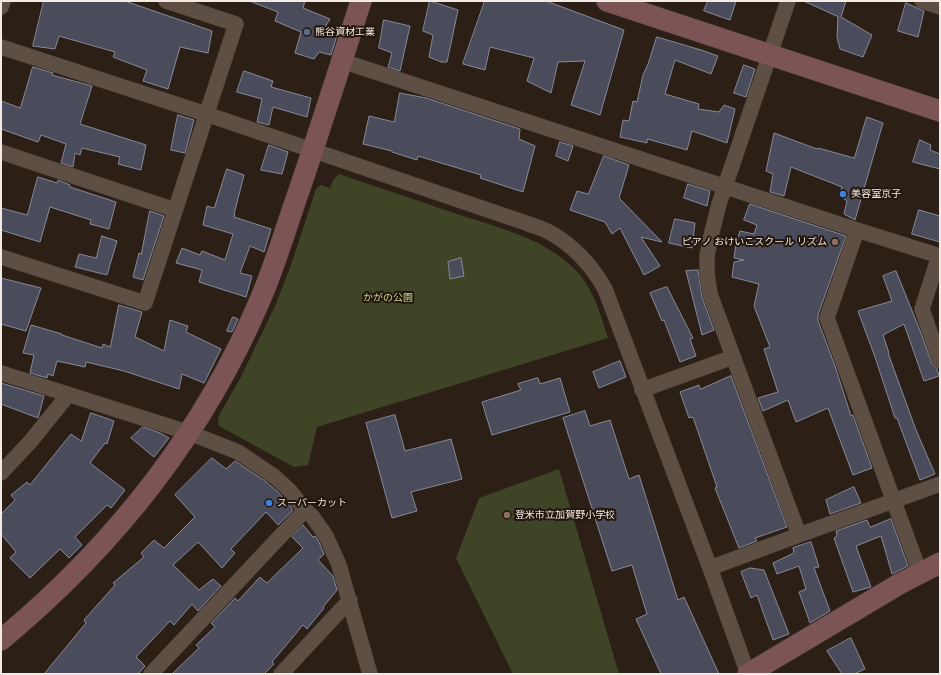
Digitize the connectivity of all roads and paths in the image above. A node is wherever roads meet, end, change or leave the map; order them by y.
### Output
1 (3, 1) edge
2 (166, 1) edge
3 (361, 1) edge
4 (607, 1) edge
5 (788, 1) edge
6 (922, 1) edge
7 (1, 7) edge
8 (940, 7) edge
9 (1, 47) edge
10 (771, 55) junction
11 (342, 60) junction
12 (940, 111) edge
13 (206, 114) junction
14 (313, 150) junction
15 (1, 152) edge
16 (726, 186) junction
17 (175, 210) junction
18 (856, 230) junction
19 (939, 256) edge
20 (1, 257) edge
21 (733, 357) junction
22 (940, 361) edge
23 (1, 373) edge
24 (642, 390) junction
25 (68, 395) junction
26 (190, 432) junction
27 (1, 473) edge
28 (940, 484) edge
29 (894, 500) junction
30 (305, 510) junction
31 (799, 535) junction
32 (940, 563) edge
33 (710, 568) junction
34 (920, 573) junction
35 (350, 600) junction
36 (1, 640) edge
37 (284, 673) edge
38 (151, 674) edge
39 (370, 674) edge
40 (748, 674) edge

1 - 7 street
2 - 13 street
3 - 11 street
4 - 10 street
5 - 10 street
6 - 8 street
9 - 13 street
10 - 12 street
10 - 16 street
11 - 14 street
11 - 16 street
13 - 14 street
13 - 17 street
14 - 24 street
14 - 26 street
15 - 17 street
16 - 18 street
16 - 21 street
17 - 20 street
18 - 19 street
18 - 29 street
19 - 22 street
21 - 24 street
21 - 31 street
23 - 25 street
24 - 33 street
25 - 26 street
25 - 27 street
26 - 30 street
26 - 36 street
28 - 29 street
29 - 31 street
29 - 34 street
30 - 35 street
30 - 38 street
31 - 33 street
32 - 34 street
33 - 40 street
34 - 40 street
35 - 37 street
35 - 39 street

